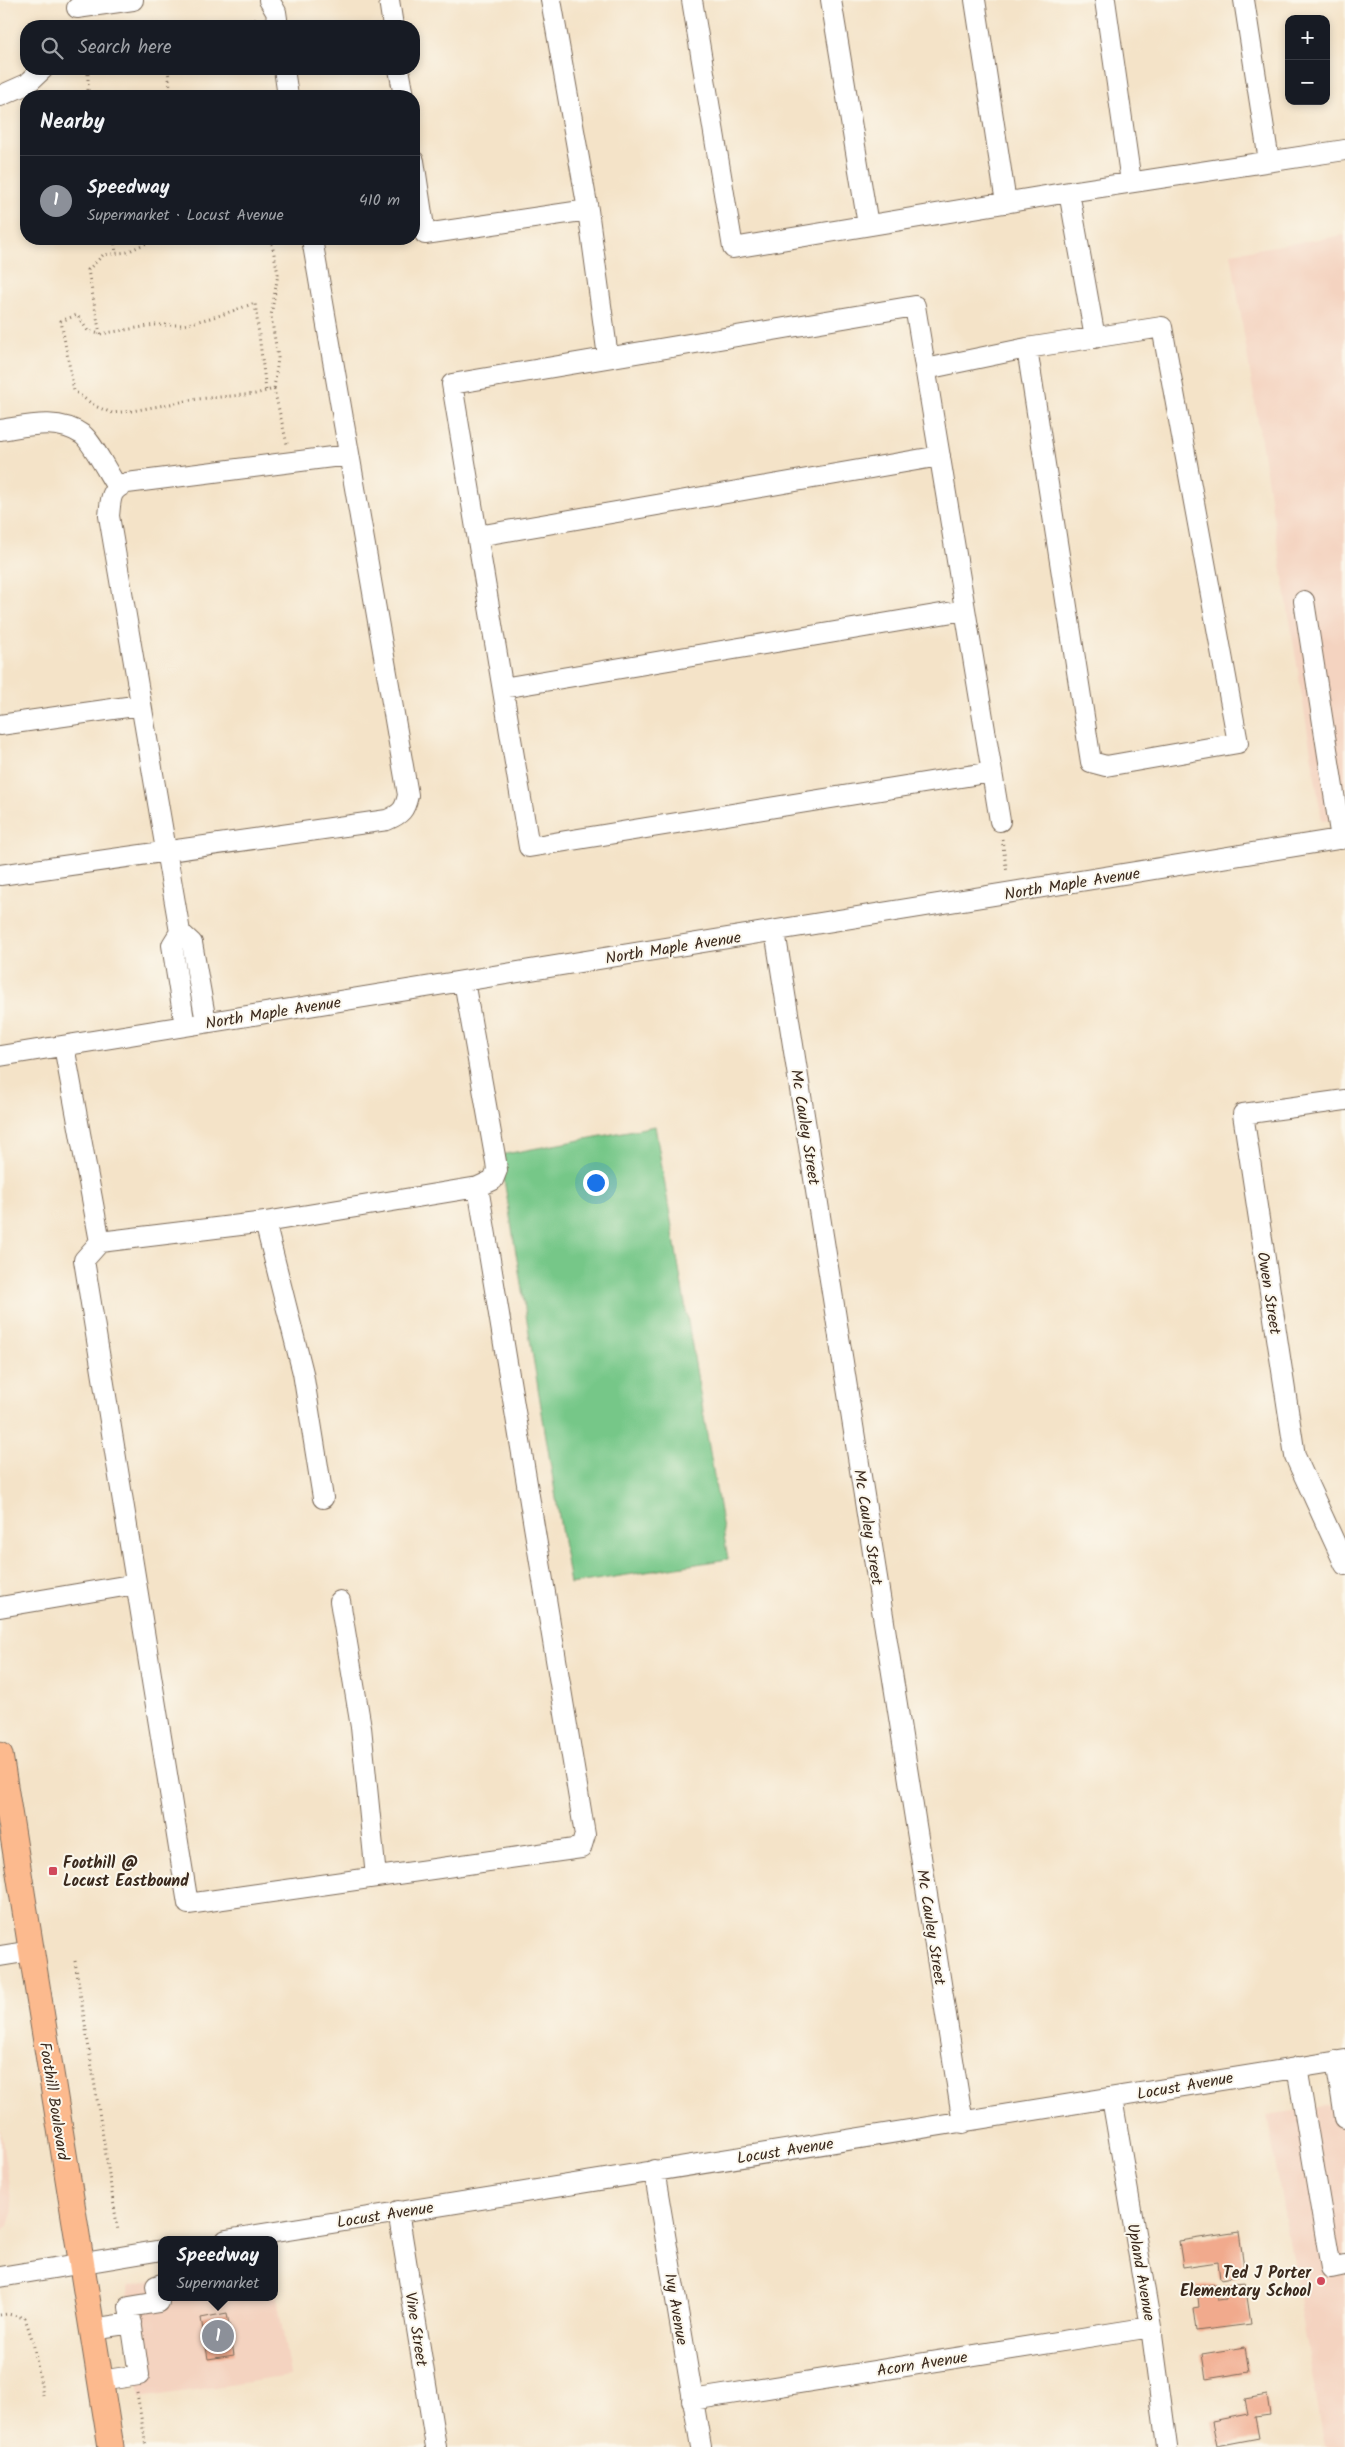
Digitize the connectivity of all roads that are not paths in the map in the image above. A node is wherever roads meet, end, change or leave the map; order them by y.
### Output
1 (133, 0) edge
2 (389, 0) edge
3 (551, 0) edge
4 (692, 0) edge
5 (832, 0) edge
6 (974, 0) edge
7 (1105, 0) edge
8 (1244, 0) edge
9 (76, 9) edge
10 (392, 20) edge
11 (37, 75) edge
12 (285, 75) edge
13 (400, 75) edge
14 (287, 90) edge
15 (403, 90) edge
16 (0, 96) edge
17 (1345, 150) edge
18 (1269, 162) junction
19 (1132, 182) junction
20 (1068, 192) junction
21 (420, 201) edge
22 (1006, 203) junction
23 (588, 210) junction
24 (868, 225) junction
25 (313, 245) edge
26 (1095, 338) junction
27 (1027, 348) junction
28 (608, 358) junction
29 (926, 369) junction
30 (0, 430) edge
31 (348, 455) junction
32 (940, 456) junction
33 (117, 487) junction
34 (478, 536) junction
35 (1304, 601) dead end
36 (965, 610) junction
37 (503, 688) junction
38 (140, 705) junction
39 (0, 725) edge
40 (992, 772) junction
41 (1000, 821) road end
42 (1343, 838) edge
43 (165, 851) junction
44 (0, 874) edge
45 (775, 931) junction
46 (180, 932) junction
47 (198, 974) junction
48 (178, 977) junction
49 (464, 981) junction
50 (206, 1022) junction
51 (185, 1026) junction
52 (64, 1046) junction
53 (0, 1056) edge
54 (1345, 1100) edge
55 (478, 1187) junction
56 (265, 1222) junction
57 (100, 1242) junction
58 (323, 1498) dead end
59 (1345, 1565) edge
60 (136, 1584) junction
61 (340, 1601) dead end
62 (0, 1607) edge
63 (0, 1755) edge
64 (376, 1877) junction
65 (31, 1951) junction
66 (0, 1956) edge
67 (1340, 2061) edge
68 (1297, 2067) junction
69 (1112, 2098) junction
70 (1345, 2118) edge
71 (963, 2122) junction
72 (654, 2170) junction
73 (398, 2211) junction
74 (261, 2236) edge
75 (156, 2251) edge
76 (82, 2264) junction
77 (1345, 2266) edge
78 (158, 2274) edge
79 (0, 2277) edge
80 (159, 2301) edge
81 (132, 2324) junction
82 (1151, 2327) junction
83 (92, 2329) junction
84 (100, 2381) junction
85 (692, 2400) junction
86 (110, 2447) edge
87 (436, 2447) edge
88 (701, 2447) edge
89 (1168, 2447) edge

1 - 9 street
2 - 10 street
3 - 23 street
4 - 24 street
5 - 24 street
6 - 22 street
7 - 19 street
8 - 18 street
11 - 16 street
12 - 14 street
13 - 15 street
17 - 18 street
18 - 19 street
19 - 20 street
20 - 22 street
20 - 26 street
21 - 23 street
22 - 24 street
23 - 28 street
25 - 31 street
26 - 27 street
26 - 27 street
27 - 29 street
28 - 29 street
28 - 34 street
29 - 32 street
30 - 33 street
31 - 33 street
31 - 43 street
32 - 34 street
32 - 36 street
33 - 38 street
34 - 37 street
35 - 42 street
36 - 37 street
36 - 40 street
37 - 40 street
38 - 39 street
38 - 43 street
40 - 41 street
42 - 45 street, North Maple Avenue
43 - 44 street
43 - 46 street
45 - 49 street, North Maple Avenue
45 - 71 street, Mc Cauley Street
46 - 47 street
46 - 48 street
47 - 48 street
47 - 50 street
48 - 51 street
49 - 50 street, North Maple Avenue
49 - 55 street
50 - 51 street, North Maple Avenue
51 - 52 street, North Maple Avenue
52 - 53 street, North Maple Avenue
52 - 57 street
54 - 59 street, Owen Street
55 - 56 street
55 - 64 street
56 - 57 street
56 - 58 street
57 - 60 street
60 - 62 street
60 - 64 street
61 - 64 street
63 - 65 main road, Foothill Boulevard
65 - 66 street
65 - 76 main road, Foothill Boulevard
67 - 68 street, Locust Avenue
67 - 70 street
68 - 69 street, Locust Avenue
68 - 77 street
69 - 71 street, Locust Avenue
69 - 82 street, Upland Avenue
71 - 72 street, Locust Avenue
72 - 73 street, Locust Avenue
72 - 85 street, Ivy Avenue
73 - 74 street, Locust Avenue
73 - 87 street, Vine Street
75 - 76 street
75 - 78 street
76 - 79 street
76 - 83 main road, Foothill Boulevard
80 - 81 street
81 - 83 street
81 - 84 street
82 - 85 street, Acorn Avenue
82 - 89 street, Upland Avenue
83 - 84 main road, Foothill Boulevard
84 - 86 main road, Foothill Boulevard
85 - 88 street, Ivy Avenue

